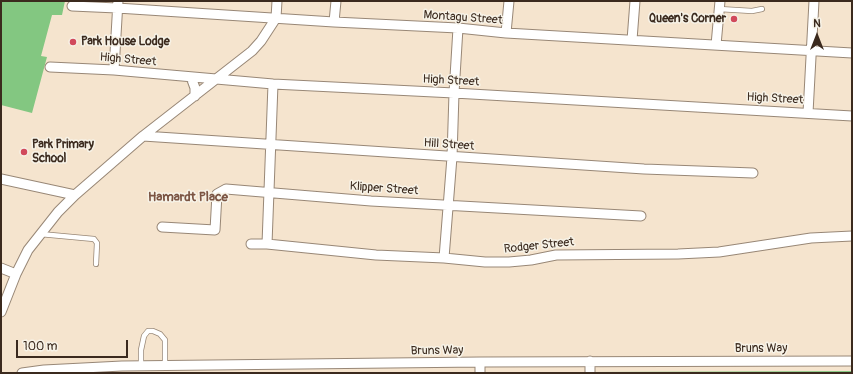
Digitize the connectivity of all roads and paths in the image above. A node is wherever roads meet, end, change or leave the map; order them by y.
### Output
1 (277, 1) edge
2 (336, 1) edge
3 (509, 1) edge
4 (635, 1) edge
5 (814, 1) edge
6 (117, 5) edge
7 (720, 5) edge
8 (72, 6) dead end
9 (762, 9) dead end
10 (276, 18) junction
11 (334, 22) junction
12 (458, 28) junction
13 (506, 33) junction
14 (632, 40) junction
15 (716, 45) junction
16 (812, 51) junction
17 (852, 54) edge
18 (50, 67) dead end
19 (114, 70) junction
20 (191, 77) junction
21 (217, 80) junction
22 (273, 84) junction
23 (454, 93) junction
24 (195, 96) junction
25 (808, 113) junction
26 (852, 116) edge
27 (143, 136) junction
28 (271, 144) junction
29 (452, 157) junction
30 (753, 173) dead end
31 (1, 180) edge
32 (269, 192) junction
33 (75, 195) junction
34 (448, 205) junction
35 (640, 216) dead end
36 (162, 227) dead end
37 (40, 234) junction
38 (852, 236) edge
39 (251, 244) dead end
40 (267, 244) junction
41 (444, 258) junction
42 (96, 264) dead end
43 (1, 268) edge
44 (16, 274) junction
45 (1, 312) edge
46 (852, 361) edge
47 (480, 362) junction
48 (590, 362) junction
49 (141, 366) junction
50 (165, 366) junction
51 (233, 369) edge
52 (363, 369) edge
53 (122, 370) edge
54 (22, 373) edge
55 (480, 373) edge
56 (590, 373) edge

1 - 10 street
2 - 11 street
3 - 13 street
4 - 14 street
5 - 16 street
6 - 8 street, Montagu Street
6 - 10 street, Montagu Street
6 - 19 street
7 - 9 lane
7 - 15 street
10 - 11 street, Montagu Street
10 - 21 street
11 - 12 street, Montagu Street
12 - 13 street, Montagu Street
12 - 23 street
13 - 14 street, Montagu Street
14 - 15 street, Montagu Street
15 - 16 street, Montagu Street
16 - 17 street, Montagu Street
16 - 25 street
18 - 19 street, High Street
19 - 20 street, High Street
20 - 21 street, High Street
20 - 24 street
21 - 22 street, High Street
21 - 24 street
22 - 23 street, High Street
22 - 28 street
23 - 25 street, High Street
23 - 29 street
24 - 27 street
25 - 26 street, High Street
27 - 28 street, Hill Street
27 - 33 street
28 - 29 street, Hill Street
28 - 32 street
29 - 30 street, Hill Street
29 - 34 street
31 - 33 street
32 - 34 street, Klipper Street
32 - 36 street, Klipper Street
32 - 40 street
33 - 37 street
34 - 35 street, Klipper Street
34 - 41 street
37 - 42 lane
37 - 44 street
38 - 41 street, Rodger Street
39 - 40 street, Rodger Street
40 - 41 street, Rodger Street
43 - 44 street
44 - 45 street
46 - 48 street, Bruns Way
47 - 48 street, Bruns Way
47 - 52 street, Bruns Way
47 - 55 street
48 - 56 street
49 - 50 street, Bruns Way
49 - 50 lane
49 - 53 street, Bruns Way
50 - 51 street, Bruns Way
51 - 52 street, Bruns Way
53 - 54 street, Bruns Way

